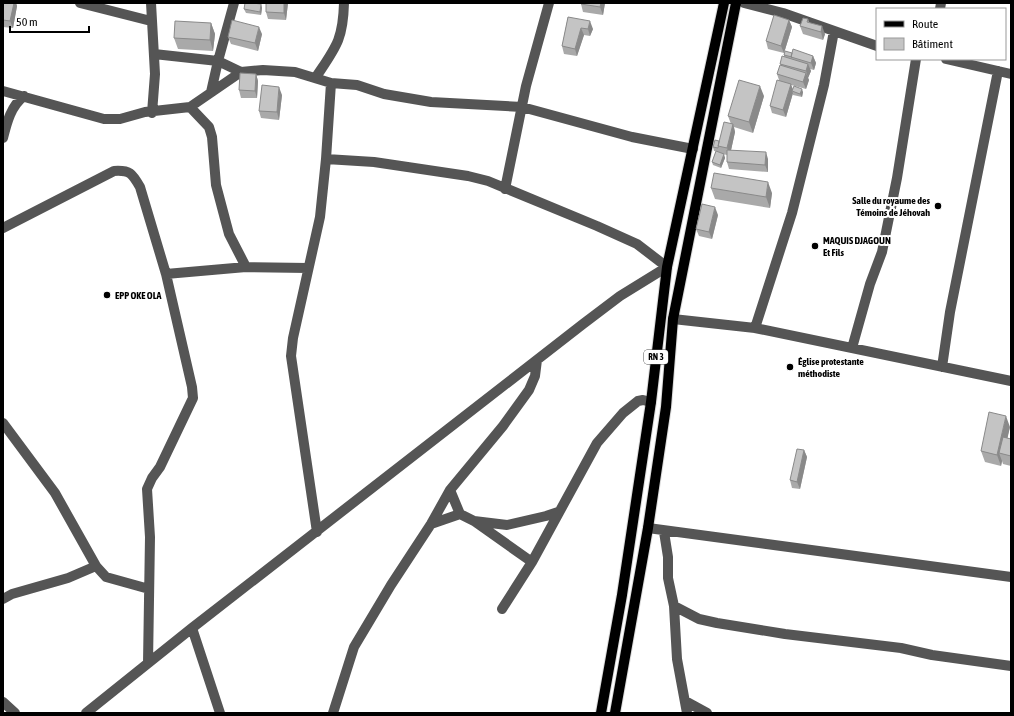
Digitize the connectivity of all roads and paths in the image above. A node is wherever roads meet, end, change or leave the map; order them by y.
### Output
1 (80, 3) edge
2 (151, 3) edge
3 (234, 3) edge
4 (344, 3) edge
5 (724, 3) edge
6 (736, 3) edge
7 (744, 3) edge
8 (547, 5) edge
9 (151, 21) junction
10 (834, 31) junction
11 (876, 46) edge
12 (154, 54) junction
13 (916, 60) edge
14 (950, 60) edge
15 (218, 61) junction
16 (998, 71) junction
17 (240, 72) junction
18 (1011, 74) edge
19 (316, 77) junction
20 (331, 83) junction
21 (3, 91) edge
22 (211, 92) junction
23 (24, 96) junction
24 (522, 107) junction
25 (190, 108) junction
26 (152, 113) junction
27 (3, 138) edge
28 (693, 149) junction
29 (326, 159) junction
30 (505, 189) junction
31 (3, 228) edge
32 (246, 267) junction
33 (667, 267) junction
34 (308, 268) junction
35 (166, 274) junction
36 (673, 319) junction
37 (755, 328) junction
38 (852, 348) junction
39 (537, 360) junction
40 (942, 367) junction
41 (1011, 381) edge
42 (651, 402) junction
43 (3, 423) edge
44 (450, 490) junction
45 (558, 512) junction
46 (460, 514) junction
47 (474, 521) junction
48 (431, 524) junction
49 (648, 528) junction
50 (317, 532) junction
51 (664, 532) junction
52 (532, 562) junction
53 (96, 566) junction
54 (1011, 577) edge
55 (149, 589) junction
56 (3, 599) edge
57 (674, 606) junction
58 (502, 609) dead end
59 (192, 628) junction
60 (148, 663) junction
61 (1011, 666) edge
62 (685, 701) junction
63 (3, 702) edge
64 (15, 713) edge
65 (86, 713) edge
66 (220, 713) edge
67 (333, 713) edge
68 (601, 713) edge
69 (615, 713) edge
70 (687, 713) edge
71 (707, 713) edge

1 - 9 street
2 - 9 street
3 - 15 street
4 - 19 street
5 - 28 main road, RN 3
6 - 36 main road, RN 3
7 - 10 street
8 - 24 street
9 - 12 street
10 - 11 street
10 - 37 street
12 - 15 street
12 - 26 street
13 - 38 street
14 - 16 street
15 - 17 street
15 - 22 street
16 - 18 street
16 - 40 street
17 - 19 street
17 - 22 street
19 - 20 street
20 - 24 street
20 - 29 street
21 - 23 street
22 - 25 street
23 - 26 street
23 - 27 street
24 - 28 street
24 - 30 street
25 - 26 street
25 - 32 street
28 - 33 main road, RN 3
29 - 30 street
29 - 34 street
30 - 33 street
31 - 35 street
32 - 34 street
32 - 35 street
33 - 39 street
33 - 42 main road, RN 3
34 - 50 street
35 - 55 street
36 - 37 street
36 - 49 main road, RN 3
37 - 38 street
38 - 40 street
39 - 44 street
39 - 50 street
40 - 41 street
42 - 45 street
42 - 68 main road, RN 3
43 - 53 street
44 - 46 street
44 - 48 street
45 - 47 street
45 - 52 street
46 - 47 street
46 - 48 street
47 - 52 street
48 - 67 street
49 - 51 street
49 - 69 main road, RN 3
50 - 59 street
51 - 54 street
51 - 57 street
52 - 58 street
53 - 55 street
53 - 56 street
55 - 60 street
57 - 61 street
57 - 62 street
59 - 60 street
59 - 66 street
60 - 65 street
62 - 70 street
62 - 71 street
63 - 64 street

